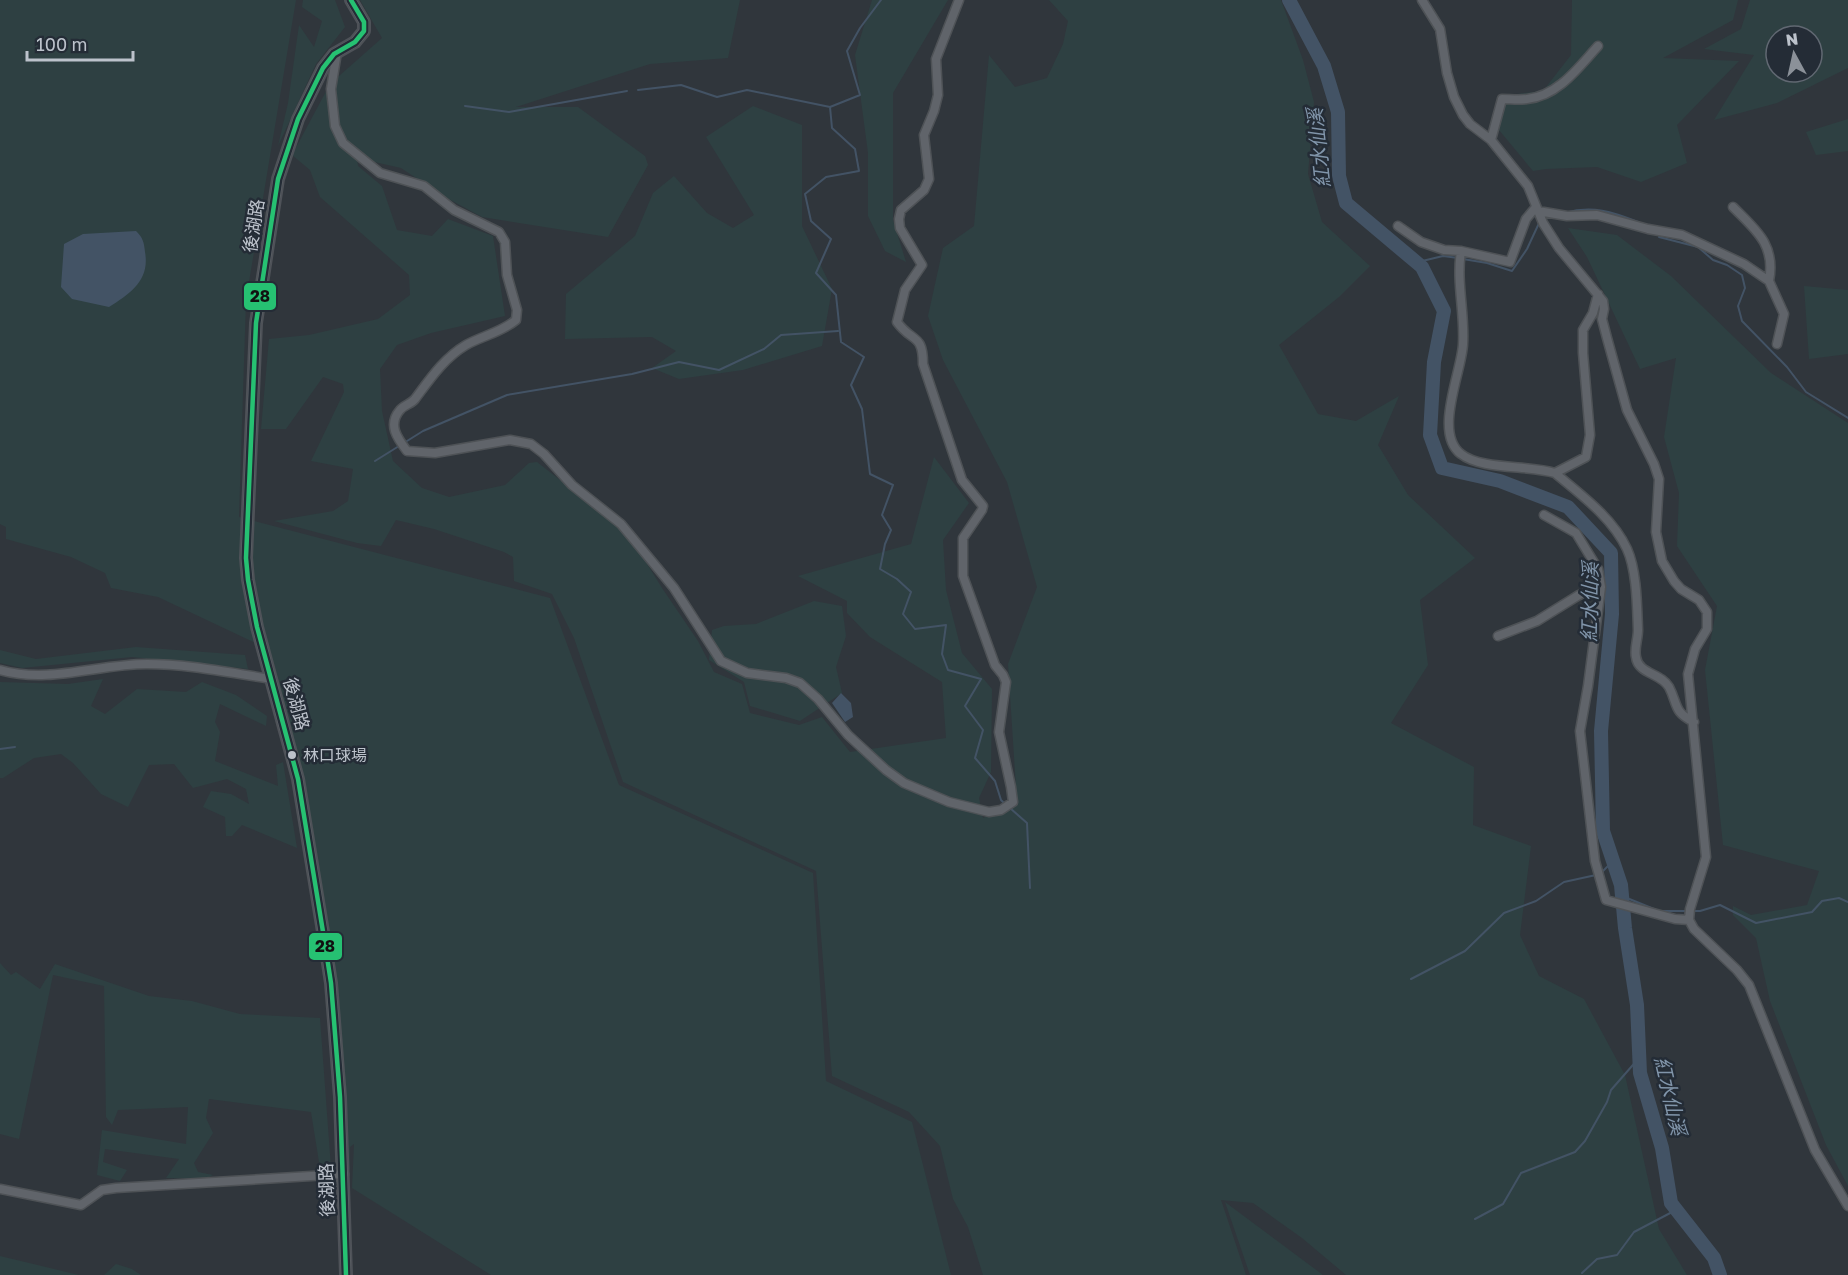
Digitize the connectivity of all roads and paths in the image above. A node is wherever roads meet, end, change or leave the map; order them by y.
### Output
1 (351, 0) edge
2 (958, 0) edge
3 (1422, 0) edge
4 (1598, 46) dead end
5 (338, 52) junction
6 (1491, 140) junction
7 (1733, 207) dead end
8 (1541, 214) junction
9 (1398, 226) dead end
10 (1461, 251) junction
11 (1769, 281) junction
12 (1598, 294) junction
13 (1777, 344) dead end
14 (1555, 473) junction
15 (1544, 515) dead end
16 (1601, 587) junction
17 (1498, 636) dead end
18 (0, 670) edge
19 (272, 679) junction
20 (1694, 722) junction
21 (1689, 920) junction
22 (344, 1174) junction
23 (0, 1189) edge
24 (1848, 1206) edge
25 (346, 1275) edge

1 - 5 main road, 後湖路
2 - 5 street
3 - 6 street
4 - 6 street
5 - 19 main road, 後湖路
6 - 8 street
7 - 11 street
8 - 10 street
8 - 11 street
8 - 12 street
9 - 10 street
10 - 14 street
11 - 13 street
12 - 14 street
12 - 20 street
14 - 20 street
15 - 16 street
16 - 17 street
16 - 21 street
18 - 19 street
19 - 22 main road, 後湖路
20 - 21 street
21 - 24 street
22 - 23 street
22 - 25 main road, 後湖路

